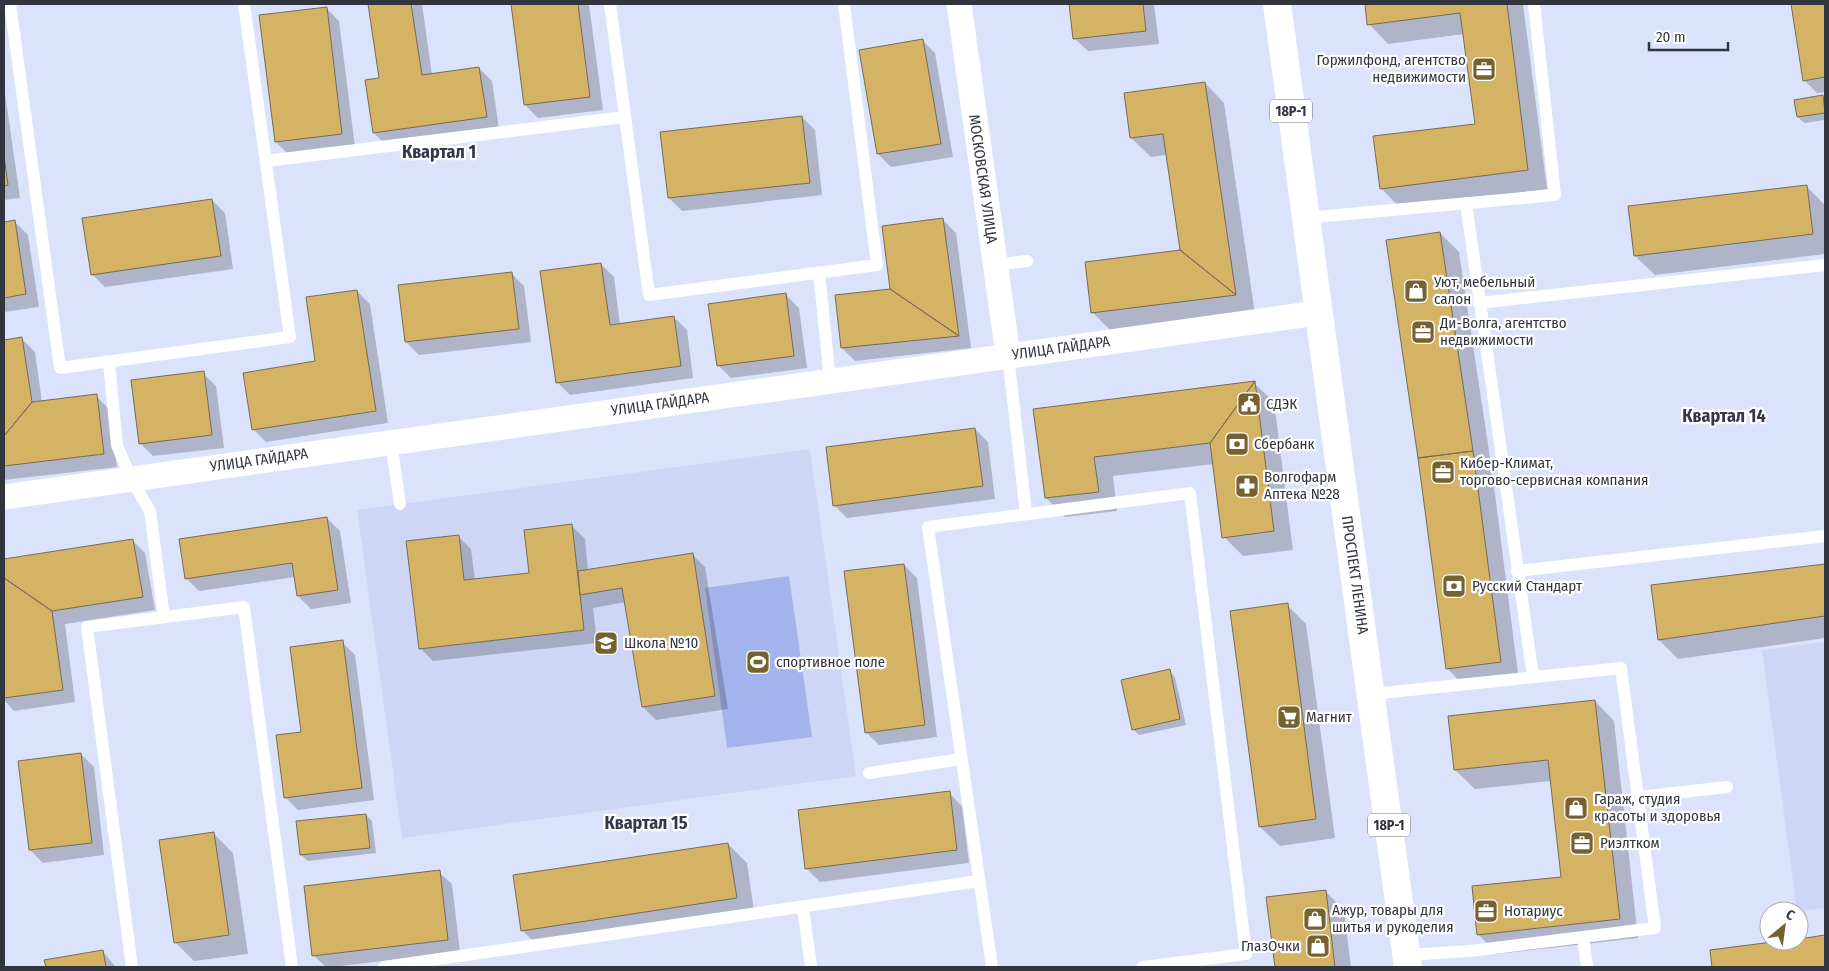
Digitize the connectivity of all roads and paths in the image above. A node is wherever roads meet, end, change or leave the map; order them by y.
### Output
1 (10, 4) edge
2 (244, 4) edge
3 (610, 4) edge
4 (844, 4) edge
5 (959, 4) edge
6 (1277, 4) edge
7 (1534, 4) edge
8 (625, 117) junction
9 (266, 161) junction
10 (1466, 203) junction
11 (1305, 218) junction
12 (1027, 261) dead end
13 (995, 265) junction
14 (1825, 265) edge
15 (819, 272) junction
16 (1478, 303) junction
17 (1317, 313) junction
18 (1008, 355) junction
19 (108, 363) junction
20 (830, 380) junction
21 (392, 442) junction
22 (131, 479) junction
23 (4, 497) edge
24 (400, 504) dead end
25 (1026, 514) junction
26 (1825, 536) edge
27 (1517, 571) junction
28 (164, 617) junction
29 (1533, 677) junction
30 (1372, 694) junction
31 (962, 759) junction
32 (869, 773) dead end
33 (1727, 787) dead end
34 (1638, 797) junction
35 (979, 881) junction
36 (803, 908) junction
37 (1584, 937) junction
38 (1407, 961) edge
39 (132, 967) edge
40 (292, 967) edge
41 (384, 967) edge
42 (810, 967) edge
43 (992, 967) edge
44 (1143, 967) edge
45 (1587, 967) edge

1 - 19 lane
2 - 9 lane
3 - 8 lane
4 - 15 lane
5 - 13 street, МОСКОВСКАЯ УЛИЦА
6 - 11 main road, ПРОСПЕКТ ЛЕНИНА / 18Р-1
7 - 10 lane
8 - 9 lane
8 - 15 lane
9 - 19 lane
10 - 11 lane
10 - 16 lane
11 - 17 main road, ПРОСПЕКТ ЛЕНИНА / 18Р-1
12 - 13 lane
13 - 18 street, МОСКОВСКАЯ УЛИЦА
14 - 16 lane
15 - 20 lane
16 - 27 lane
17 - 18 street, УЛИЦА ГАЙДАРА
17 - 30 main road, ПРОСПЕКТ ЛЕНИНА / 18Р-1
18 - 20 street, УЛИЦА ГАЙДАРА
18 - 25 lane
19 - 22 lane
20 - 21 street, УЛИЦА ГАЙДАРА
21 - 22 street, УЛИЦА ГАЙДАРА
21 - 24 lane
22 - 23 street, УЛИЦА ГАЙДАРА
22 - 28 lane
25 - 31 lane
25 - 44 lane
26 - 27 lane
27 - 29 lane
28 - 39 lane
28 - 40 lane
29 - 30 lane
29 - 34 lane
30 - 38 main road, ПРОСПЕКТ ЛЕНИНА / 18Р-1
31 - 32 lane
31 - 35 lane
33 - 34 lane
34 - 37 lane
35 - 36 lane
35 - 43 lane
36 - 41 lane
36 - 42 lane
37 - 38 lane
37 - 45 lane

